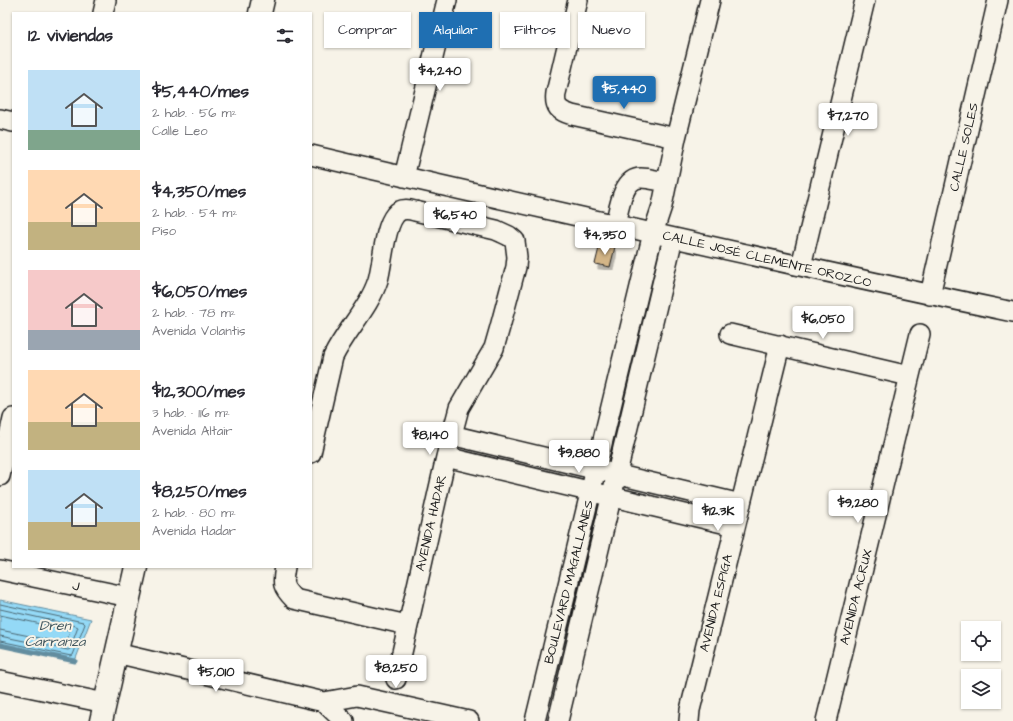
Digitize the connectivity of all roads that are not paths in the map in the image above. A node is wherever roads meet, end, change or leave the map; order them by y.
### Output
1 (106, 0) edge
2 (263, 0) edge
3 (447, 0) edge
4 (578, 0) edge
5 (710, 0) edge
6 (865, 0) edge
7 (998, 0) edge
8 (103, 12) edge
9 (260, 12) edge
10 (0, 119) edge
11 (12, 122) edge
12 (676, 138) junction
13 (312, 155) edge
14 (404, 177) junction
15 (667, 182) junction
16 (615, 225) junction
17 (653, 233) junction
18 (673, 238) junction
19 (802, 266) junction
20 (930, 295) junction
21 (1013, 312) edge
22 (730, 334) dead end
23 (920, 334) dead end
24 (780, 345) junction
25 (909, 376) junction
26 (12, 422) edge
27 (451, 436) junction
28 (312, 449) edge
29 (446, 456) junction
30 (596, 470) junction
31 (617, 474) junction
32 (0, 476) edge
33 (591, 492) junction
34 (612, 497) junction
35 (741, 504) junction
36 (735, 526) junction
37 (136, 568) edge
38 (285, 568) edge
39 (0, 570) edge
40 (129, 597) junction
41 (407, 626) junction
42 (116, 653) junction
43 (396, 679) dead end
44 (0, 681) edge
45 (324, 702) junction
46 (103, 712) edge
47 (459, 720) edge
48 (344, 721) edge
49 (536, 721) edge
50 (558, 721) edge
51 (689, 721) edge
52 (826, 721) edge

1 - 8 street
2 - 9 main road
3 - 14 street
4 - 12 street
5 - 12 street, BOULEVARD MAGALLANES
6 - 19 street
7 - 20 street, CALLE SOLES
10 - 11 street
12 - 15 street, BOULEVARD MAGALLANES
13 - 14 street, CALLE JOSÉ CLEMENTE OROZCO
14 - 16 street, CALLE JOSÉ CLEMENTE OROZCO
15 - 16 street
15 - 17 street, BOULEVARD MAGALLANES
16 - 17 street, CALLE JOSÉ CLEMENTE OROZCO
17 - 18 street, CALLE JOSÉ CLEMENTE OROZCO
17 - 30 street, BOULEVARD MAGALLANES
18 - 19 street, CALLE JOSÉ CLEMENTE OROZCO
18 - 31 street, BOULEVARD MAGALLANES
19 - 20 street, CALLE JOSÉ CLEMENTE OROZCO
20 - 21 street, CALLE JOSÉ CLEMENTE OROZCO
22 - 24 street
23 - 25 street, AVENIDA ACRUX
24 - 25 street
24 - 35 street, AVENIDA ESPIGA
25 - 52 street, AVENIDA ACRUX
26 - 32 street
27 - 28 street, AVENIDA HADAR
27 - 29 street, AVENIDA HADAR
27 - 30 street
29 - 33 street
29 - 41 street, AVENIDA HADAR
30 - 31 street
30 - 33 street, BOULEVARD MAGALLANES
31 - 34 street, BOULEVARD MAGALLANES
31 - 35 street
33 - 34 street
33 - 49 street, BOULEVARD MAGALLANES
34 - 36 street
34 - 50 street, BOULEVARD MAGALLANES
35 - 36 street, AVENIDA ESPIGA
36 - 51 street, AVENIDA ESPIGA
37 - 40 main road
38 - 41 street
39 - 40 street, J
40 - 42 main road
41 - 43 street, AVENIDA HADAR
42 - 45 street
42 - 46 main road
44 - 46 street
45 - 47 street
45 - 48 street

